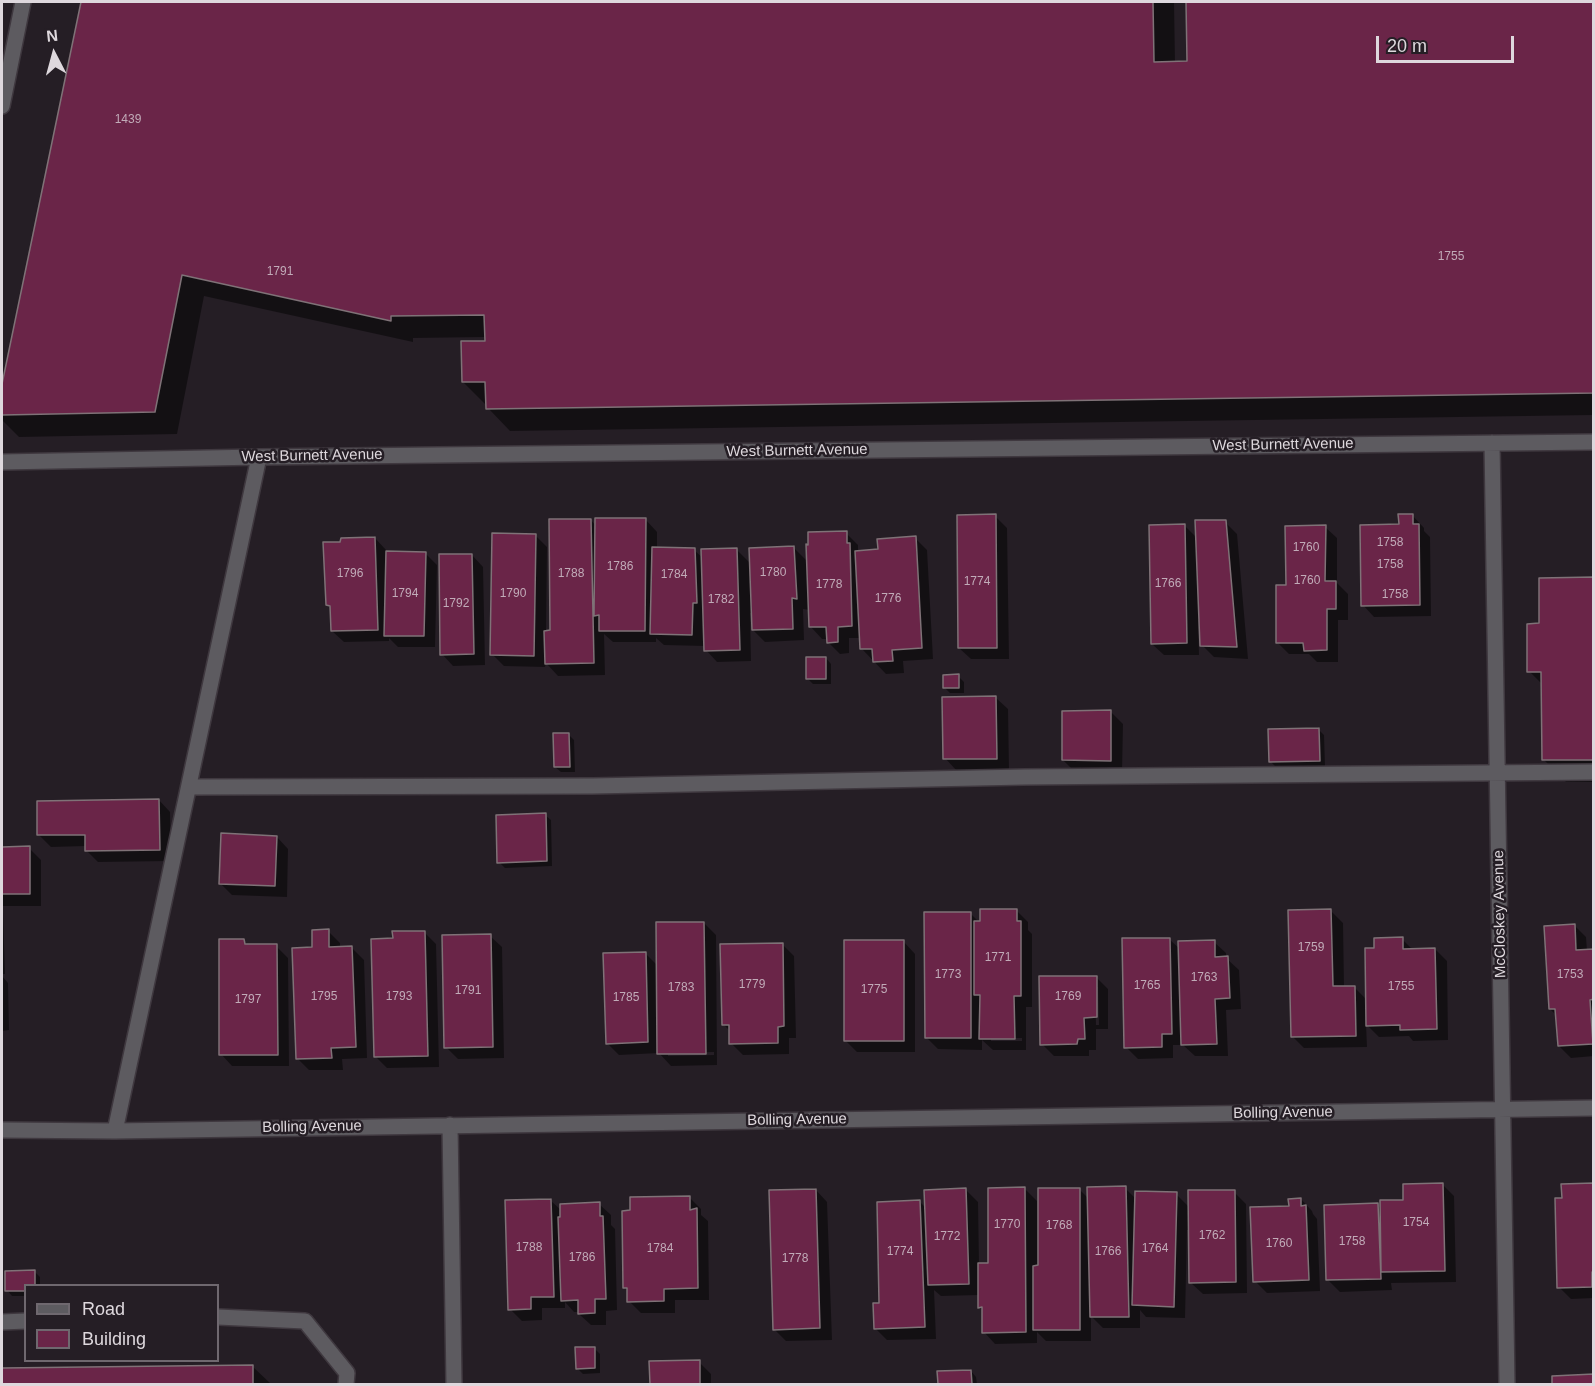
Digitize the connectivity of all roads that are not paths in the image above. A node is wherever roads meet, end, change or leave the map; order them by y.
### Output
1 (23, 2) edge
2 (5, 68) edge
3 (2, 105) edge
4 (1593, 442) edge
5 (1492, 443) junction
6 (259, 457) junction
7 (2, 462) edge
8 (1593, 772) edge
9 (1498, 774) junction
10 (189, 787) junction
11 (1593, 1108) edge
12 (1503, 1109) junction
13 (450, 1125) junction
14 (2, 1130) edge
15 (115, 1131) junction
16 (219, 1317) edge
17 (24, 1321) edge
18 (2, 1322) edge
19 (346, 1384) edge
20 (454, 1384) edge
21 (1507, 1384) edge

1 - 2 street
2 - 3 street
4 - 5 street, West Burnett Avenue
5 - 6 street, West Burnett Avenue
5 - 9 street, McCloskey Avenue
6 - 7 street, West Burnett Avenue
6 - 10 street
8 - 9 street
9 - 10 street
9 - 12 street, McCloskey Avenue
10 - 15 street
11 - 12 street, Bolling Avenue
12 - 13 street, Bolling Avenue
12 - 21 street, McCloskey Avenue
13 - 15 street, Bolling Avenue
13 - 20 street
14 - 15 street, Bolling Avenue
16 - 19 street
17 - 18 street

